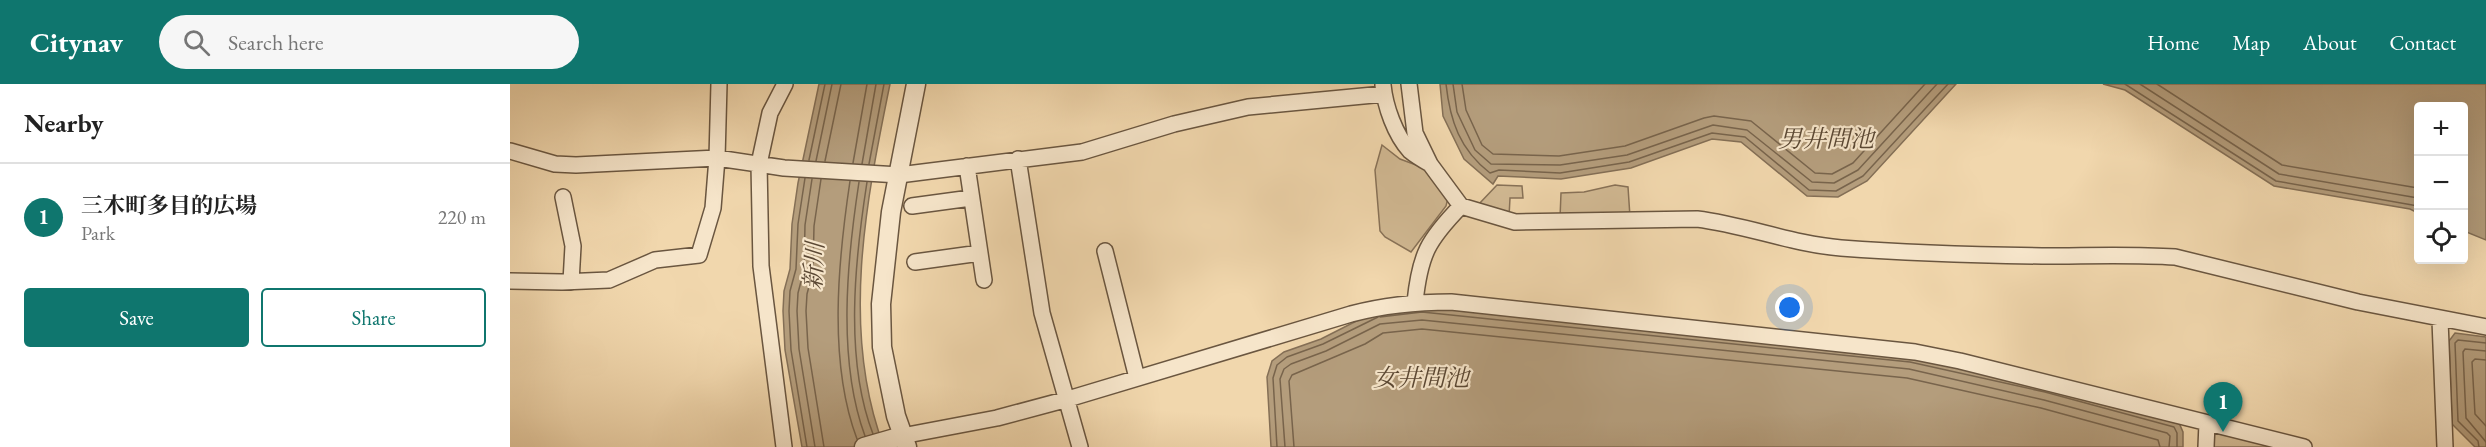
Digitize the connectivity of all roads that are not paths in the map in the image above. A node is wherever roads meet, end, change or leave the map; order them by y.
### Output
1 (719, 84) edge
2 (785, 84) edge
3 (916, 84) edge
4 (1409, 84) edge
5 (1384, 89) edge
6 (510, 151) edge
7 (717, 158) junction
8 (1018, 159) junction
9 (759, 164) junction
10 (1430, 164) junction
11 (967, 166) junction
12 (894, 175) junction
13 (563, 197) dead end
14 (971, 198) junction
15 (912, 206) dead end
16 (1461, 206) junction
17 (1105, 251) dead end
18 (980, 253) junction
19 (915, 262) dead end
20 (984, 280) dead end
21 (510, 281) edge
22 (571, 282) junction
23 (1415, 302) junction
24 (2440, 320) junction
25 (2486, 327) edge
26 (1137, 378) junction
27 (1068, 399) junction
28 (2207, 423) junction
29 (901, 440) edge
30 (784, 447) edge
31 (864, 447) edge
32 (1080, 447) edge
33 (2206, 447) edge
34 (2304, 447) edge
35 (2445, 447) edge

1 - 7 street
2 - 9 street
3 - 12 street
4 - 10 street
5 - 8 street
5 - 10 street
6 - 7 street
7 - 9 street
7 - 22 street
8 - 11 street
8 - 27 street
9 - 12 street
9 - 30 street
10 - 16 street
11 - 12 street
11 - 14 street
12 - 29 street
13 - 22 street
14 - 15 street
14 - 18 street
16 - 23 street
16 - 24 street
17 - 26 street
18 - 19 street
18 - 20 street
21 - 22 street
23 - 26 street
23 - 28 street
24 - 25 street
24 - 35 street
26 - 27 street
27 - 29 street
27 - 32 street
28 - 33 street
28 - 34 street
29 - 31 street

